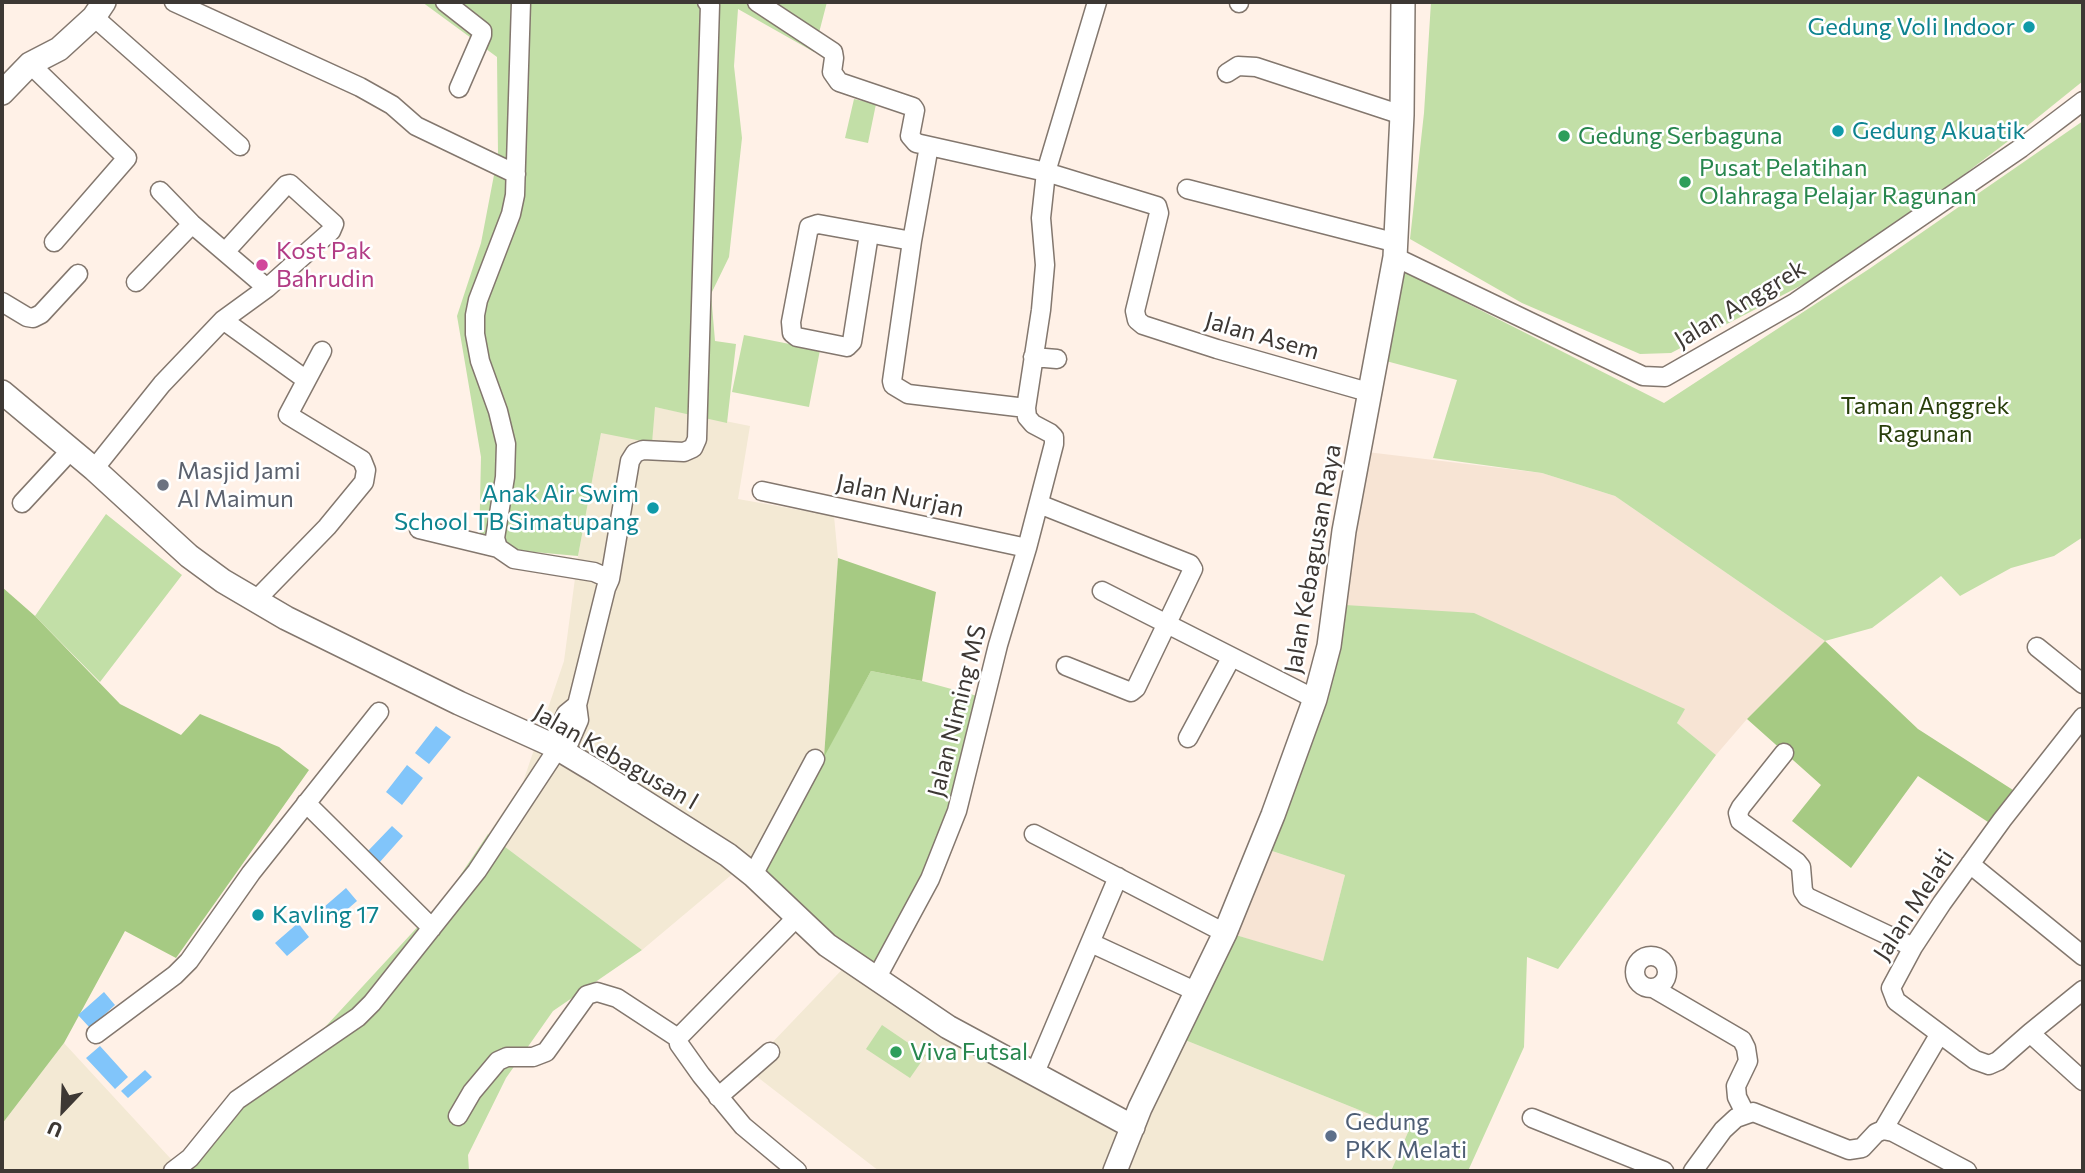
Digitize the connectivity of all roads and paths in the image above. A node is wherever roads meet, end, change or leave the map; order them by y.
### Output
1 (174, 2) edge
2 (445, 2) edge
3 (521, 2) edge
4 (707, 2) edge
5 (757, 2) edge
6 (1097, 2) edge
7 (1404, 2) edge
8 (101, 6) edge
9 (30, 65) junction
10 (1227, 73) dead end
11 (459, 88) dead end
12 (2, 93) edge
13 (2083, 102) edge
14 (1402, 115) junction
15 (240, 146) dead end
16 (929, 146) junction
17 (1046, 172) junction
18 (516, 174) junction
19 (1187, 189) dead end
20 (160, 191) dead end
21 (192, 224) junction
22 (869, 234) junction
23 (912, 241) junction
24 (54, 242) dead end
25 (1396, 250) junction
26 (225, 251) junction
27 (78, 274) dead end
28 (136, 282) dead end
29 (267, 288) junction
30 (2, 302) edge
31 (223, 320) junction
32 (322, 351) dead end
33 (1033, 357) junction
34 (1057, 359) dead end
35 (305, 379) junction
36 (2, 392) edge
37 (1368, 392) junction
38 (1026, 408) junction
39 (71, 450) junction
40 (94, 469) junction
41 (762, 491) dead end
42 (22, 503) dead end
43 (1039, 504) junction
44 (419, 529) dead end
45 (498, 548) junction
46 (1027, 548) junction
47 (610, 579) junction
48 (1102, 591) dead end
49 (256, 601) junction
50 (1167, 625) junction
51 (2036, 647) dead end
52 (1231, 658) junction
53 (1066, 666) dead end
54 (2083, 684) edge
55 (1315, 699) junction
56 (379, 712) dead end
57 (2083, 717) edge
58 (1188, 738) dead end
59 (561, 750) junction
60 (1784, 753) dead end
61 (815, 760) dead end
62 (306, 803) junction
63 (1034, 834) dead end
64 (1970, 864) junction
65 (753, 875) junction
66 (1118, 877) junction
67 (797, 917) junction
68 (432, 928) junction
69 (1225, 933) junction
70 (1091, 943) junction
71 (1913, 947) junction
72 (2083, 956) edge
73 (876, 979) junction
74 (1653, 988) dead end
75 (2083, 990) edge
76 (1197, 992) junction
77 (2030, 1033) junction
78 (96, 1034) dead end
79 (1939, 1035) junction
80 (678, 1038) junction
81 (770, 1052) dead end
82 (1034, 1075) junction
83 (2083, 1081) edge
84 (718, 1097) junction
85 (1745, 1113) junction
86 (458, 1116) dead end
87 (1532, 1118) dead end
88 (1133, 1127) junction
89 (1883, 1130) junction
90 (173, 1171) edge
91 (797, 1171) edge
92 (1115, 1171) edge
93 (1664, 1171) edge
94 (1693, 1171) edge
95 (1967, 1171) edge

1 - 18 street
2 - 11 street
3 - 18 street
4 - 47 street
5 - 16 street
6 - 17 street
7 - 14 street, Jalan Kebagusan Raya
8 - 9 street
8 - 15 street
9 - 12 street
9 - 24 street
10 - 14 street
13 - 25 street, Jalan Anggrek
14 - 25 street, Jalan Kebagusan Raya
16 - 17 street
16 - 23 street
17 - 33 street
17 - 37 street, Jalan Asem
18 - 45 street
19 - 25 street, Jalan Anggrek
20 - 21 street
21 - 26 street
21 - 28 street
22 - 22 street
22 - 23 street
23 - 38 street
25 - 37 street, Jalan Kebagusan Raya
26 - 29 street
26 - 29 street
27 - 30 street
29 - 31 street
31 - 35 street
31 - 40 street
32 - 35 street
33 - 34 street
33 - 38 street
35 - 49 street
36 - 39 street, Jalan Kebagusan I
37 - 55 street, Jalan Kebagusan Raya
38 - 43 street, Jalan Niming MS
39 - 40 street, Jalan Kebagusan I
39 - 42 street
40 - 49 street, Jalan Kebagusan I
41 - 46 street, Jalan Nurjan
43 - 46 street, Jalan Niming MS
43 - 50 street
44 - 45 street
45 - 47 street
46 - 73 street, Jalan Niming MS
47 - 59 street
48 - 50 street
49 - 59 street, Jalan Kebagusan I
50 - 52 street
50 - 53 street
51 - 54 street
52 - 55 street
52 - 58 street
55 - 69 street, Jalan Kebagusan Raya
56 - 62 street
57 - 64 street, Jalan Melati
59 - 65 street, Jalan Kebagusan I
59 - 68 street
60 - 71 street
61 - 65 street
62 - 68 street
62 - 78 street
63 - 66 street
64 - 71 street, Jalan Melati
64 - 72 street
65 - 67 street, Jalan Kebagusan I
66 - 69 street
66 - 70 street
67 - 73 street, Jalan Kebagusan I
67 - 80 street
68 - 90 street
69 - 76 street, Jalan Kebagusan Raya
70 - 76 street
70 - 82 street
71 - 79 street, Jalan Melati
73 - 82 street, Jalan Kebagusan I
74 - 85 street
75 - 77 street
76 - 88 street, Jalan Kebagusan Raya
77 - 79 street, Jalan Melati
77 - 83 street
79 - 89 street
80 - 84 street
80 - 86 street
81 - 84 street
82 - 88 street, Jalan Kebagusan I
84 - 91 street
85 - 89 street
85 - 94 street
87 - 93 street
88 - 92 street, Jalan Kebagusan Raya
89 - 95 street

